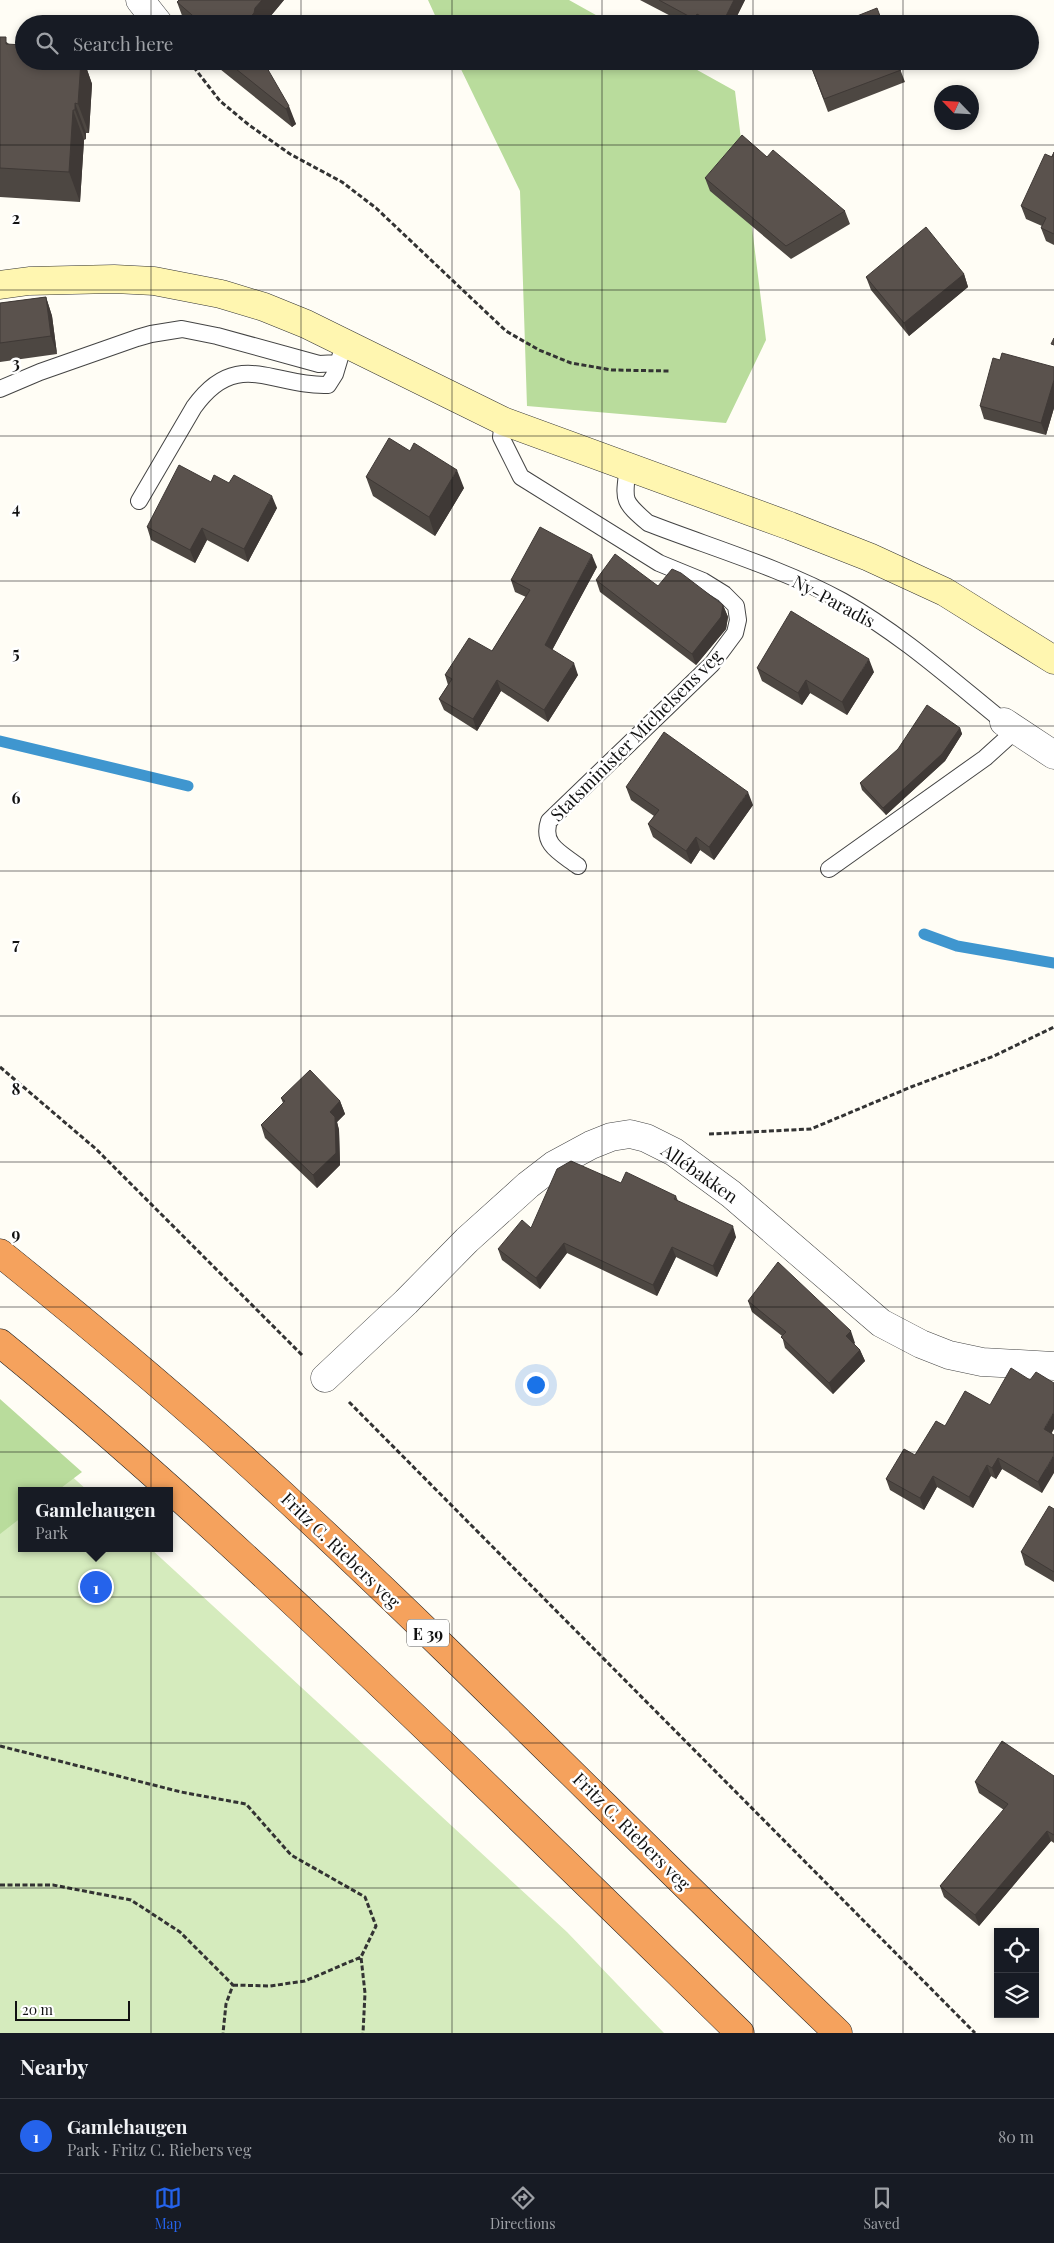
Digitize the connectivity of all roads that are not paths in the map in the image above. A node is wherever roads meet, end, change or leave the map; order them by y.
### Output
1 (140, 0) edge
2 (152, 15) edge
3 (0, 284) edge
4 (341, 354) junction
5 (0, 389) edge
6 (503, 421) junction
7 (628, 466) junction
8 (138, 501) dead end
9 (1054, 660) edge
10 (1010, 726) junction
11 (1054, 755) edge
12 (578, 866) dead end
13 (829, 869) dead end
14 (0, 1253) edge
15 (0, 1343) edge
16 (1054, 1366) edge
17 (326, 1378) road end
18 (170, 1487) edge
19 (173, 1489) edge
20 (740, 2033) edge
21 (838, 2033) edge

1 - 2 street
3 - 4 main road
4 - 5 lane
4 - 6 main road
4 - 8 lane
6 - 7 main road
6 - 12 lane, Statsminister Michelsens veg
7 - 9 main road
7 - 10 lane, Ny-Paradis
10 - 11 street, Ny-Paradis
10 - 13 lane
14 - 21 highway, Fritz C. Riebers veg / E 39
15 - 18 highway
16 - 17 street, Allébakken
19 - 20 highway

